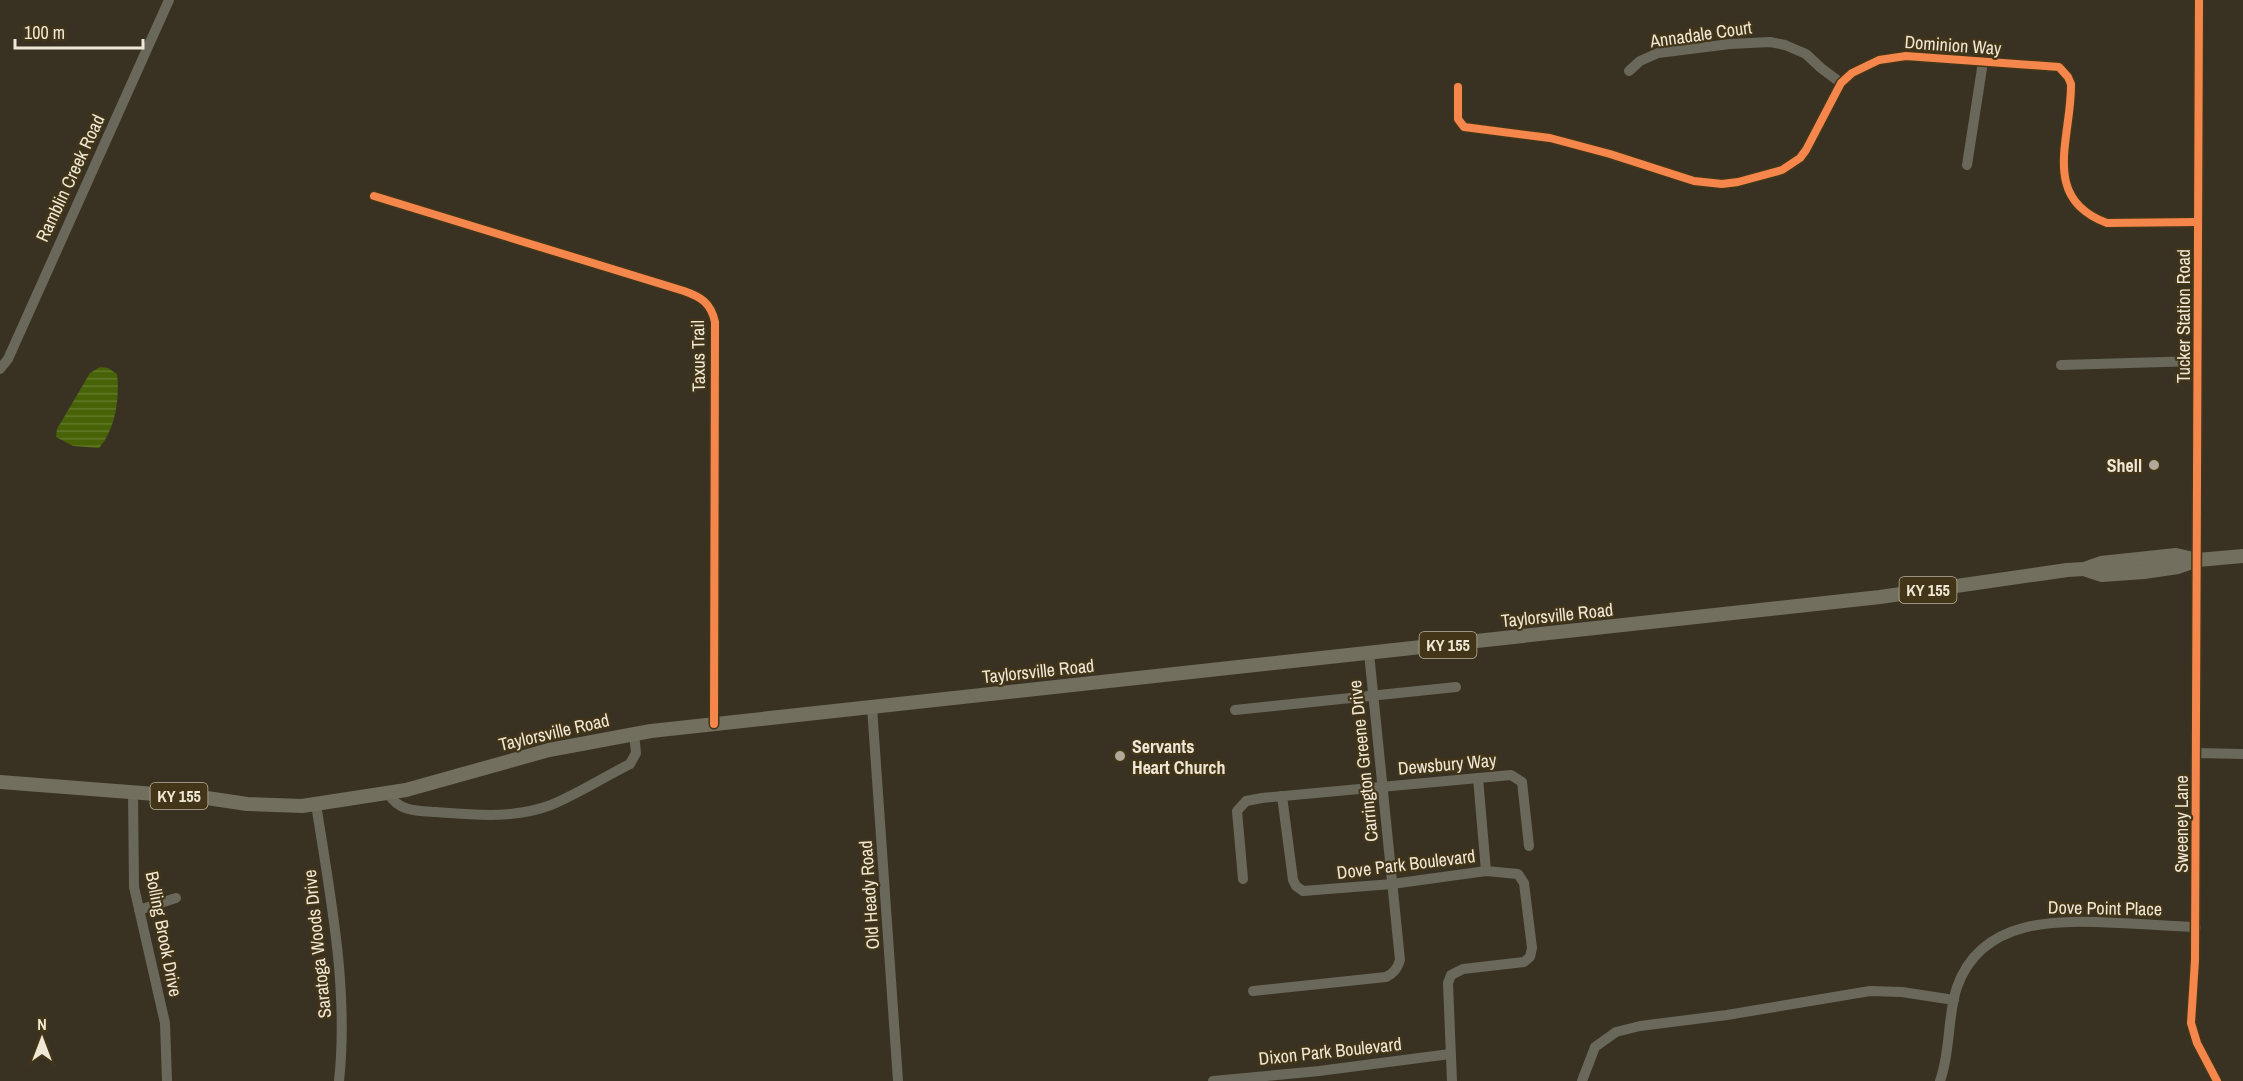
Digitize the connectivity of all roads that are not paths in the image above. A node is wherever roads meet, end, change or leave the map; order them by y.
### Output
1 (169, 0) edge
2 (2199, 0) edge
3 (1983, 62) junction
4 (1629, 71) dead end
5 (1841, 83) junction
6 (1458, 87) dead end
7 (1967, 165) dead end
8 (374, 196) dead end
9 (2198, 222) junction
10 (2198, 361) junction
11 (2061, 365) dead end
12 (0, 369) edge
13 (2243, 556) edge
14 (2198, 560) junction
15 (1369, 653) junction
16 (1456, 687) dead end
17 (1373, 695) junction
18 (872, 707) junction
19 (1235, 710) dead end
20 (714, 724) junction
21 (634, 733) junction
22 (2196, 753) junction
23 (2243, 754) edge
24 (1478, 778) junction
25 (0, 782) edge
26 (1383, 786) junction
27 (133, 793) junction
28 (388, 793) junction
29 (1282, 796) junction
30 (316, 804) junction
31 (1529, 846) dead end
32 (1486, 872) junction
33 (1243, 879) dead end
34 (1392, 884) junction
35 (176, 898) dead end
36 (139, 910) junction
37 (2196, 927) junction
38 (1253, 991) dead end
39 (1954, 1000) junction
40 (1450, 1054) junction
41 (1319, 1076) edge
42 (167, 1081) edge
43 (339, 1081) edge
44 (898, 1081) edge
45 (1213, 1081) edge
46 (1452, 1081) edge
47 (1582, 1081) edge
48 (1940, 1081) edge
49 (2217, 1081) edge

1 - 12 street, Ramblin Creek Road
2 - 9 street, Tucker Station Road
3 - 5 street, Dominion Way
3 - 7 street
3 - 9 street, Dominion Way
4 - 5 street, Annadale Court
5 - 6 street, Dominion Way
8 - 20 street, Taxus Trail
9 - 10 street, Tucker Station Road
10 - 11 street
10 - 14 street, Tucker Station Road
13 - 14 main road, Taylorsville Road / KY 155
14 - 15 main road, Taylorsville Road / KY 155
14 - 22 street, Sweeney Lane
15 - 17 street, Carrington Greene Drive
15 - 18 main road, Taylorsville Road / KY 155
16 - 17 street
17 - 19 street
17 - 26 street, Carrington Greene Drive
18 - 20 main road, Taylorsville Road / KY 155
18 - 44 street, Old Heady Road
20 - 21 main road, Taylorsville Road / KY 155
21 - 28 main road, Taylorsville Road / KY 155
21 - 28 street
22 - 23 street
22 - 37 street, Sweeney Lane
24 - 26 street, Dewsbury Way
24 - 31 street, Dewsbury Way
24 - 32 street
25 - 27 main road, Taylorsville Road / KY 155
26 - 29 street, Dewsbury Way
26 - 34 street, Carrington Greene Drive
27 - 30 main road, Taylorsville Road / KY 155
27 - 36 street, Bolling Brook Drive
28 - 30 main road, Taylorsville Road / KY 155
29 - 33 street, Dewsbury Way
29 - 34 street, Dove Park Boulevard
30 - 43 street, Saratoga Woods Drive
32 - 34 street, Dove Park Boulevard
32 - 40 street, Dove Park Boulevard
34 - 38 street, Carrington Greene Drive
35 - 36 street
36 - 42 street, Bolling Brook Drive
37 - 39 street, Dove Point Place
37 - 49 street, Sweeney Lane
39 - 47 street
39 - 48 street, Dove Point Place
40 - 41 street, Dixon Park Boulevard
40 - 46 street, Dove Park Boulevard
41 - 45 street, Dixon Park Boulevard

